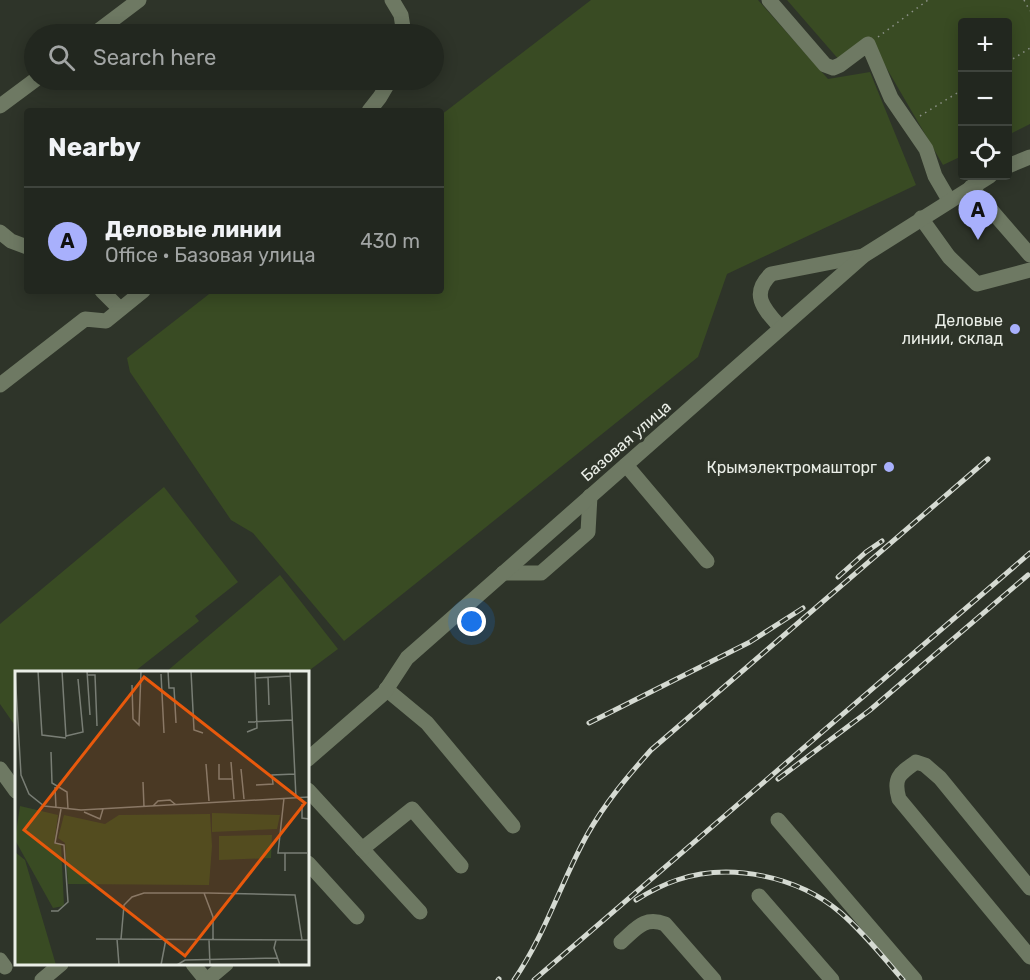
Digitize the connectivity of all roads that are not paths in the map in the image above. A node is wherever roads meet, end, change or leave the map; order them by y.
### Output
1 (392, 0) edge
2 (769, 0) edge
3 (132, 3) edge
4 (106, 24) edge
5 (402, 24) edge
6 (24, 88) edge
7 (385, 90) edge
8 (0, 106) edge
9 (372, 108) edge
10 (1030, 158) edge
11 (1012, 165) edge
12 (983, 180) edge
13 (971, 187) junction
14 (949, 200) junction
15 (921, 218) junction
16 (0, 232) edge
17 (24, 246) edge
18 (1030, 255) edge
19 (863, 256) junction
20 (1030, 270) edge
21 (105, 294) edge
22 (139, 294) edge
23 (120, 309) junction
24 (781, 328) junction
25 (0, 384) edge
26 (626, 465) junction
27 (591, 496) junction
28 (707, 561) dead end
29 (503, 573) junction
30 (386, 689) junction
31 (309, 758) edge
32 (0, 769) edge
33 (15, 790) edge
34 (309, 791) edge
35 (778, 820) dead end
36 (513, 826) dead end
37 (362, 849) junction
38 (309, 864) edge
39 (461, 866) dead end
40 (1030, 888) edge
41 (759, 896) dead end
42 (420, 912) dead end
43 (357, 917) dead end
44 (621, 942) dead end
45 (1030, 957) edge
46 (195, 965) edge
47 (224, 965) edge
48 (207, 980) edge
49 (714, 980) edge
50 (832, 980) edge
51 (915, 980) edge

1 - 5 street
2 - 14 street
3 - 4 street
6 - 8 street
7 - 9 street
10 - 11 street
12 - 13 street, Базовая улица
13 - 14 street, Базовая улица
13 - 18 street
14 - 15 street, Базовая улица
15 - 19 street, Базовая улица
15 - 20 street
16 - 17 street
19 - 24 street, Базовая улица
19 - 24 street
21 - 23 street
22 - 23 street
23 - 25 street
24 - 26 street, Базовая улица
26 - 27 street, Базовая улица
26 - 28 street
27 - 29 street, Базовая улица
27 - 29 street
29 - 30 street, Базовая улица
30 - 31 street, Базовая улица
30 - 36 street
32 - 33 street
34 - 37 street
35 - 51 street
37 - 39 street
37 - 42 street
38 - 43 street
40 - 45 street
41 - 50 street
44 - 49 street
46 - 48 street
47 - 48 street

